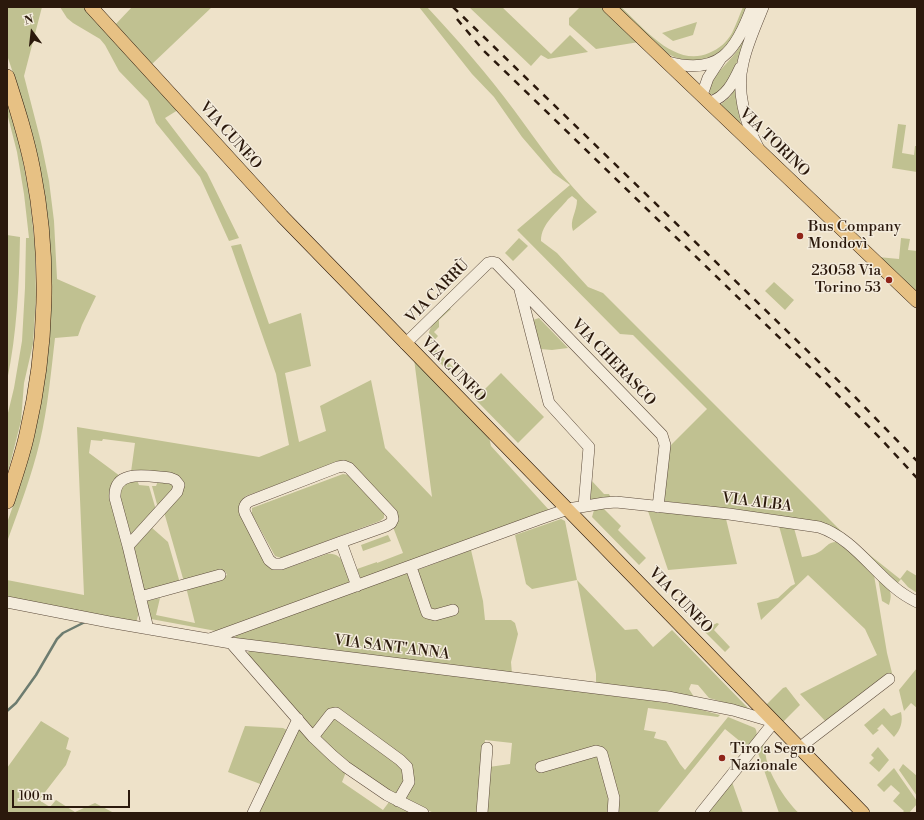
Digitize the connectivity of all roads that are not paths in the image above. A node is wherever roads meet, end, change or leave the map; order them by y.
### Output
1 (92, 7) edge
2 (610, 7) edge
3 (752, 7) edge
4 (763, 7) edge
5 (723, 56) junction
6 (668, 62) junction
7 (743, 63) junction
8 (7, 77) edge
9 (706, 99) junction
10 (763, 154) junction
11 (492, 262) joint
12 (519, 289) junction
13 (917, 301) edge
14 (406, 344) junction
15 (7, 501) edge
16 (584, 506) junction
17 (658, 507) junction
18 (568, 510) junction
19 (341, 542) junction
20 (128, 546) junction
21 (411, 567) junction
22 (220, 575) dead end
23 (358, 586) junction
24 (140, 597) junction
25 (7, 602) edge
26 (917, 602) edge
27 (453, 610) dead end
28 (148, 629) junction
29 (208, 640) junction
30 (231, 643) junction
31 (889, 679) dead end
32 (298, 719) junction
33 (774, 722) junction
34 (313, 737) junction
35 (487, 748) dead end
36 (799, 748) junction
37 (541, 767) dead end
38 (398, 801) junction
39 (253, 813) edge
40 (423, 813) edge
41 (482, 813) edge
42 (613, 813) edge
43 (701, 813) edge
44 (863, 813) edge

1 - 14 main road, VIA CUNEO
2 - 6 main road, VIA TORINO
3 - 5 street
4 - 7 street
5 - 6 street
5 - 9 street
6 - 9 main road, VIA TORINO
7 - 9 street
7 - 10 street
8 - 15 highway
9 - 10 main road, VIA TORINO
10 - 13 main road, VIA TORINO
11 - 12 street, VIA CHERASCO
11 - 14 street, VIA CARRÙ
12 - 16 street
12 - 17 street, VIA CHERASCO
14 - 18 main road, VIA CUNEO
16 - 17 street, VIA ALBA
16 - 18 street, VIA ALBA
17 - 26 street, VIA ALBA
18 - 21 street, VIA ALBA
18 - 33 main road, VIA CUNEO
19 - 19 street
19 - 23 street
20 - 20 street
20 - 24 street
21 - 23 street, VIA ALBA
21 - 27 street
22 - 24 street
23 - 29 street, VIA ALBA
24 - 28 street
25 - 28 street, VIA SANT'ANNA
28 - 29 street, VIA SANT'ANNA
29 - 30 street, VIA SANT'ANNA
30 - 32 street
30 - 33 street, VIA SANT'ANNA
31 - 36 street
32 - 34 street
32 - 39 street
33 - 36 main road, VIA CUNEO
33 - 43 street
34 - 38 street
34 - 38 street
35 - 41 street
36 - 44 main road, VIA CUNEO
37 - 42 street
38 - 40 street

